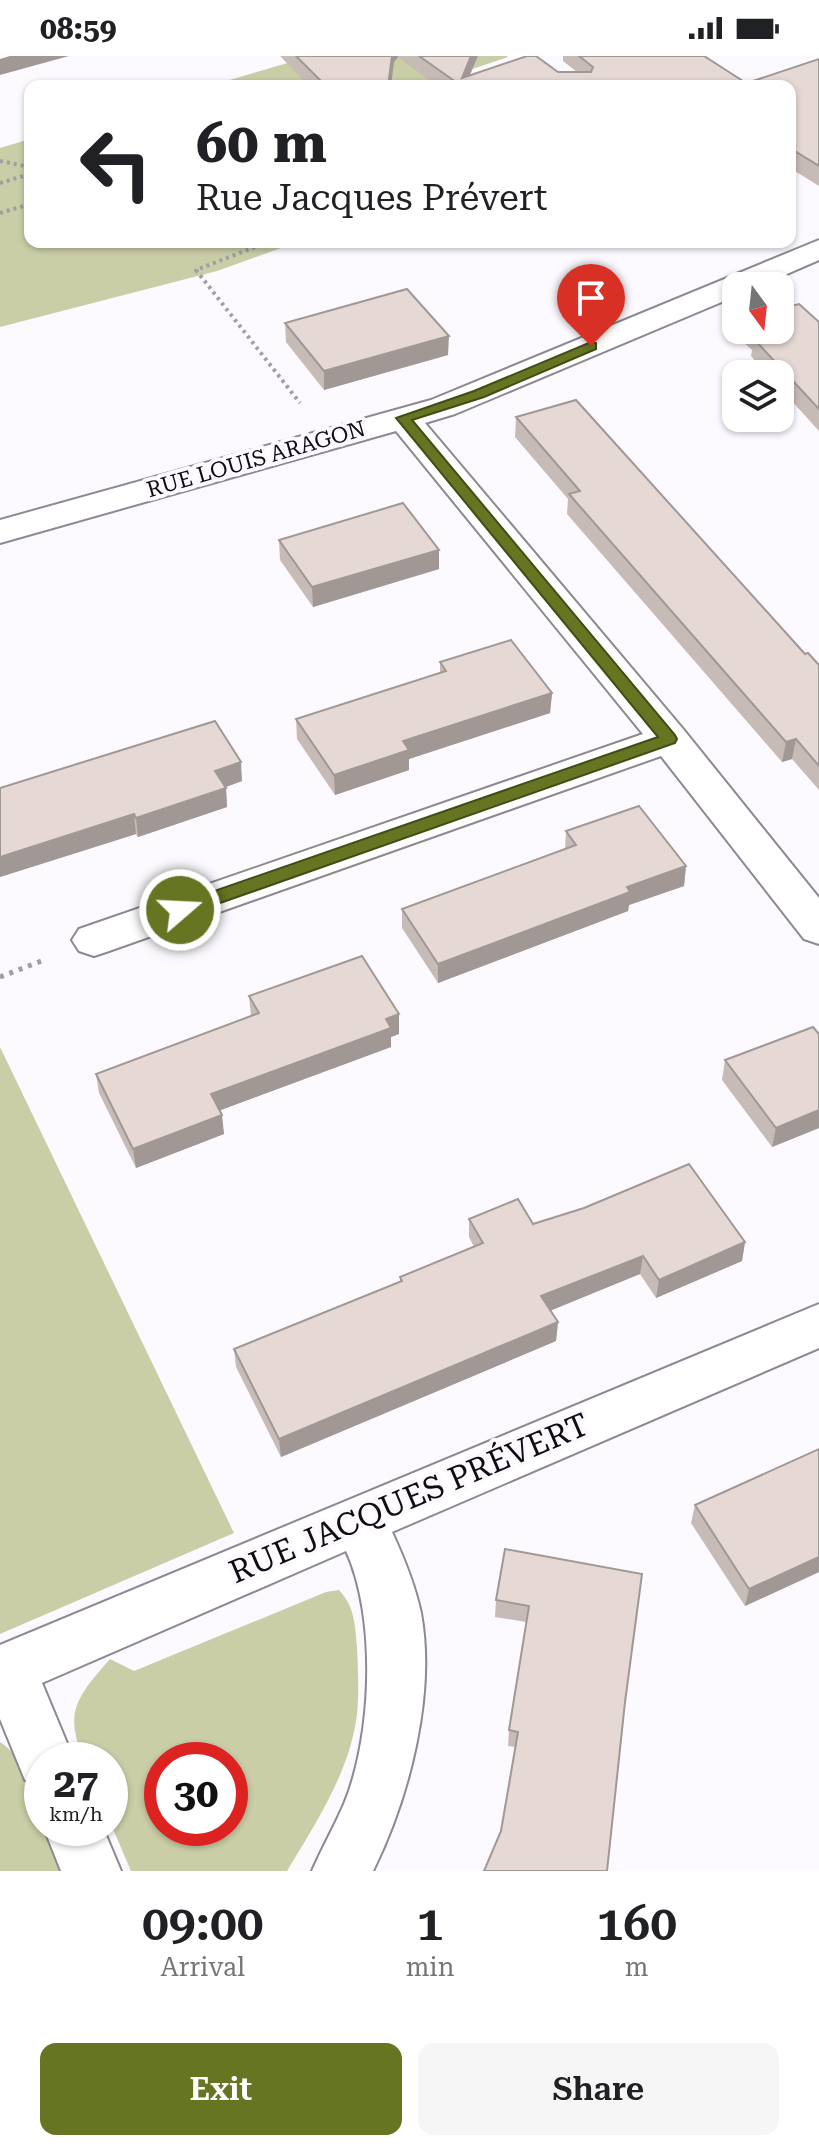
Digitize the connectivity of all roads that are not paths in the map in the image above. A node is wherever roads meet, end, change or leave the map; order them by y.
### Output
1 (810, 242) edge
2 (403, 418) junction
3 (0, 532) edge
4 (669, 739) junction
5 (819, 928) edge
6 (94, 940) dead end
7 (819, 1325) edge
8 (358, 1520) junction
9 (4, 1671) edge
10 (37, 1742) edge
11 (81, 1846) edge
12 (91, 1871) edge
13 (342, 1871) edge

1 - 2 street, RUE LOUIS ARAGON
2 - 3 street, RUE LOUIS ARAGON
2 - 4 street
4 - 5 street
4 - 6 street
7 - 8 street, RUE JACQUES PRÉVERT
8 - 9 street, RUE JACQUES PRÉVERT
8 - 13 street
9 - 10 street
11 - 12 street

